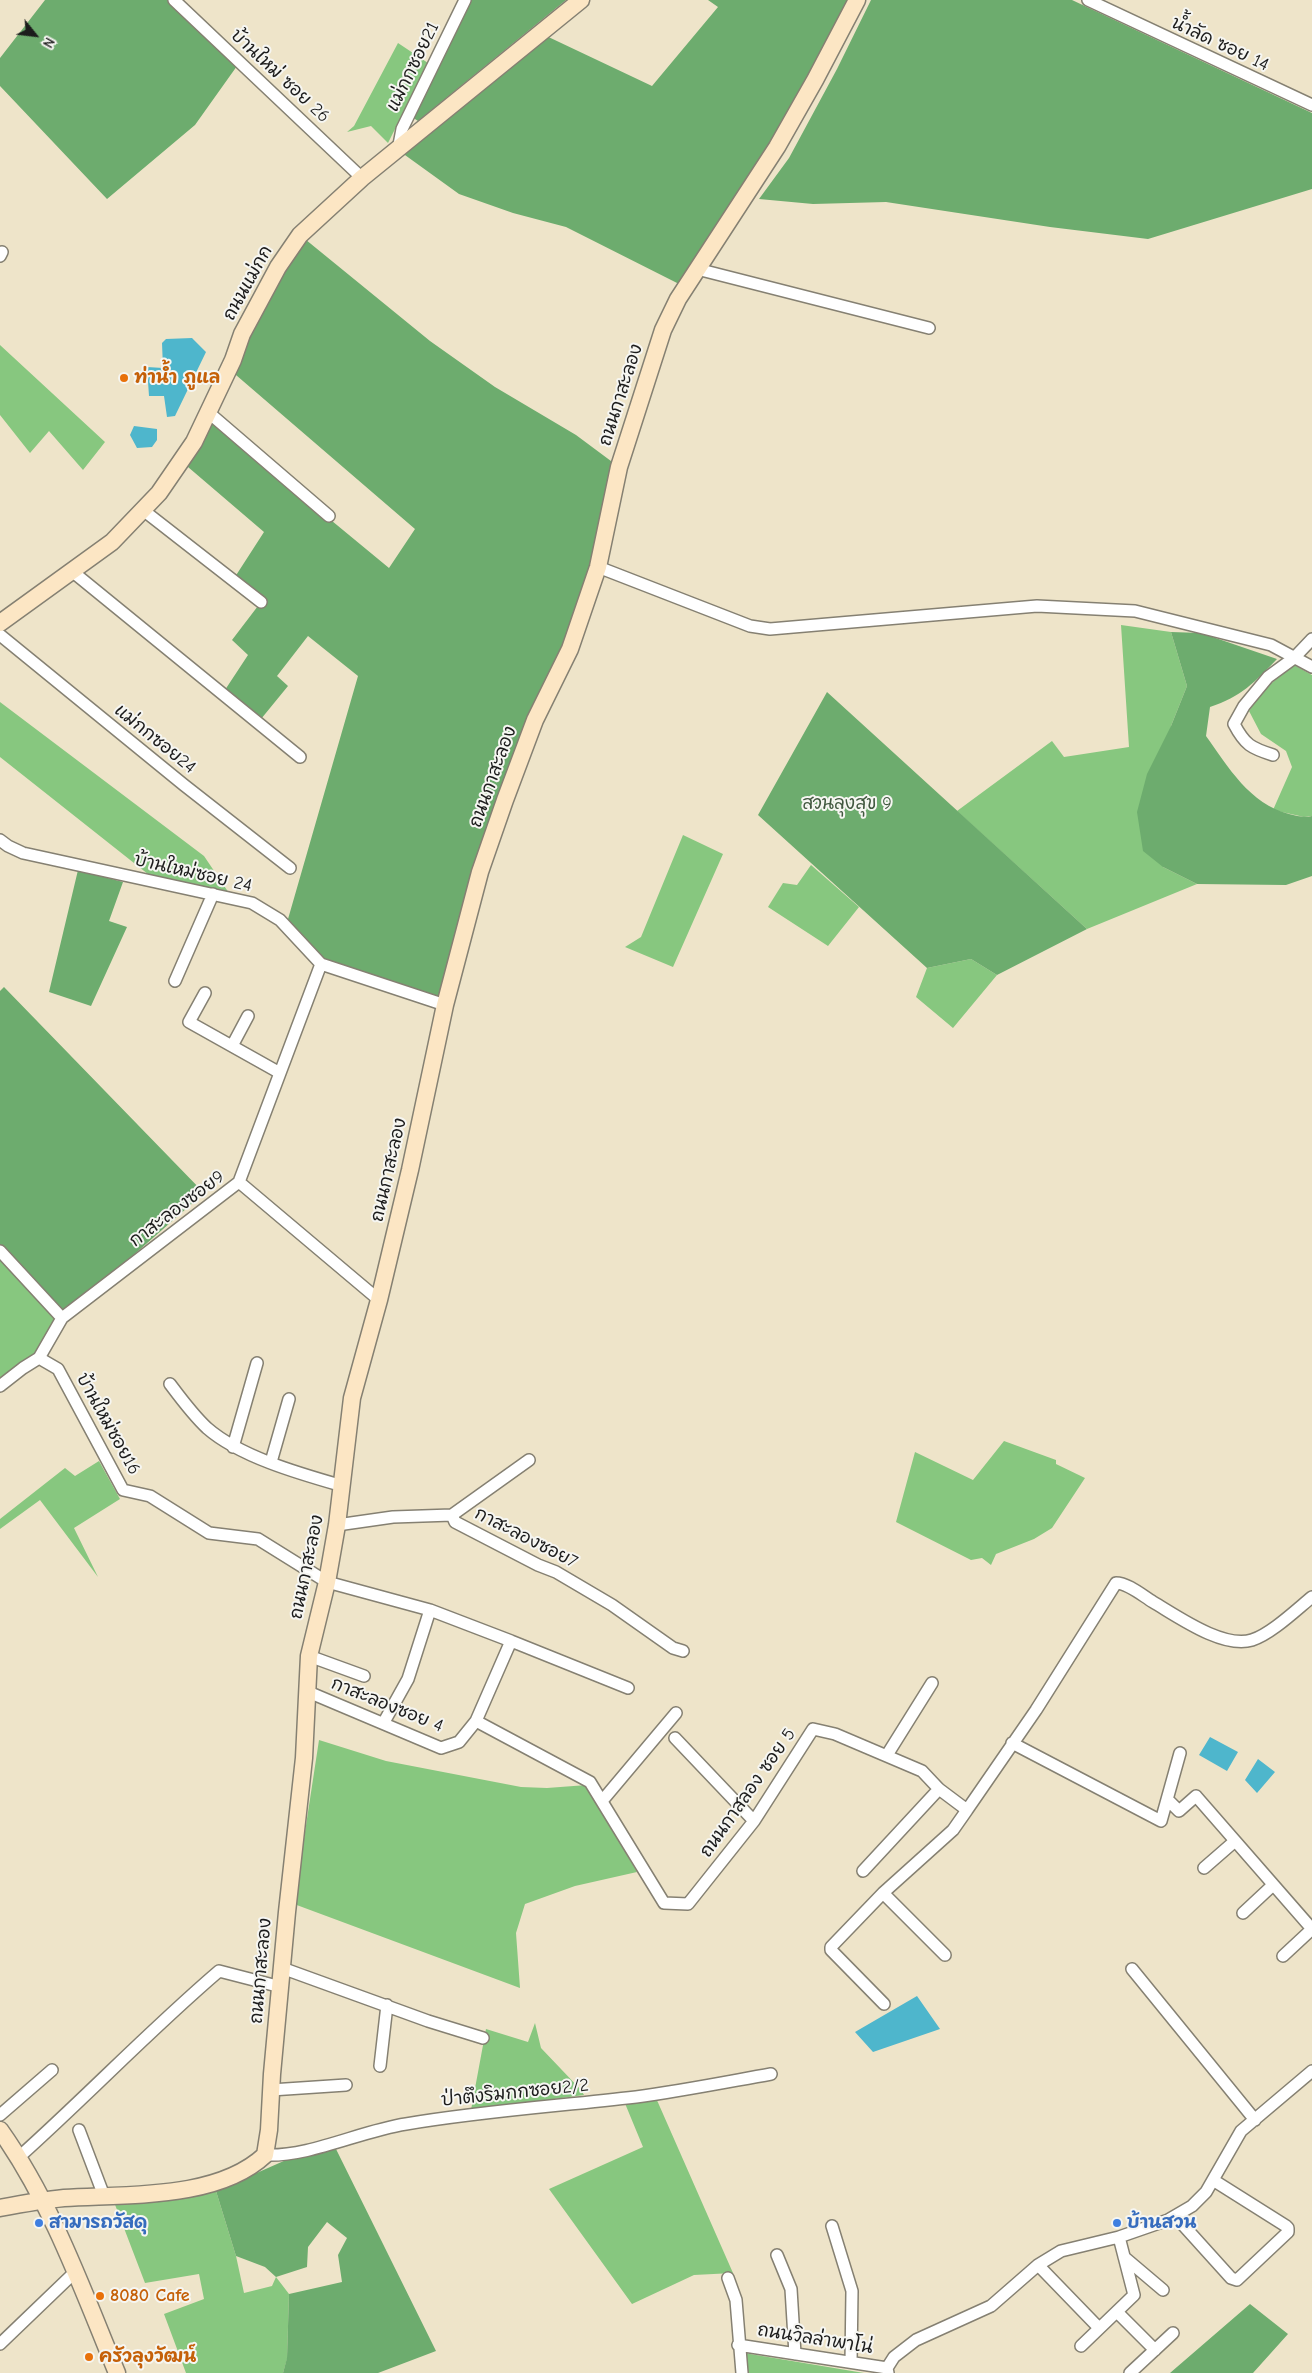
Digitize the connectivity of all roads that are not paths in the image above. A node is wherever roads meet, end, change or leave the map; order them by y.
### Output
1 (174, 0) edge
2 (465, 0) edge
3 (580, 0) edge
4 (857, 0) edge
5 (1088, 0) edge
6 (1312, 105) edge
7 (398, 150) junction
8 (362, 178) junction
9 (697, 269) junction
10 (928, 328) dead end
11 (208, 412) junction
12 (143, 510) junction
13 (329, 516) dead end
14 (598, 567) junction
15 (73, 572) junction
16 (261, 602) dead end
17 (0, 623) edge
18 (0, 635) edge
19 (1312, 639) edge
20 (1294, 658) junction
21 (1312, 667) edge
22 (1273, 755) dead end
23 (300, 757) dead end
24 (0, 840) edge
25 (290, 868) dead end
26 (213, 894) junction
27 (322, 964) junction
28 (175, 981) dead end
29 (205, 993) dead end
30 (445, 1005) junction
31 (248, 1016) dead end
32 (232, 1046) junction
33 (280, 1073) junction
34 (239, 1182) junction
35 (0, 1251) edge
36 (379, 1300) junction
37 (62, 1318) junction
38 (39, 1358) junction
39 (257, 1363) dead end
40 (170, 1384) dead end
41 (0, 1386) edge
42 (289, 1399) dead end
43 (233, 1447) junction
44 (529, 1460) dead end
45 (272, 1462) junction
46 (343, 1486) junction
47 (452, 1515) junction
48 (338, 1524) junction
49 (327, 1582) junction
50 (1312, 1597) edge
51 (430, 1610) junction
52 (511, 1641) junction
53 (683, 1651) dead end
54 (308, 1656) junction
55 (364, 1676) dead end
56 (932, 1683) dead end
57 (628, 1688) dead end
58 (306, 1691) junction
59 (676, 1713) dead end
60 (476, 1720) junction
61 (384, 1722) junction
62 (675, 1738) dead end
63 (1012, 1743) junction
64 (1180, 1753) dead end
65 (887, 1755) junction
66 (939, 1789) junction
67 (602, 1801) junction
68 (1170, 1802) dead end
69 (967, 1810) junction
70 (754, 1821) junction
71 (1235, 1841) junction
72 (1204, 1868) dead end
73 (863, 1871) dead end
74 (1274, 1885) junction
75 (883, 1894) junction
76 (1243, 1913) dead end
77 (1312, 1929) edge
78 (946, 1955) dead end
79 (1283, 1956) dead end
80 (282, 1968) junction
81 (1132, 1969) dead end
82 (281, 1987) junction
83 (884, 2004) dead end
84 (387, 2005) junction
85 (483, 2038) dead end
86 (380, 2066) dead end
87 (52, 2070) dead end
88 (1312, 2070) edge
89 (771, 2074) dead end
90 (346, 2085) dead end
91 (271, 2090) junction
92 (0, 2115) edge
93 (1255, 2120) junction
94 (0, 2130) edge
95 (79, 2130) dead end
96 (265, 2155) junction
97 (19, 2157) junction
98 (1213, 2180) junction
99 (104, 2196) junction
100 (42, 2201) junction
101 (0, 2208) edge
102 (1176, 2216) junction
103 (832, 2226) dead end
104 (1118, 2237) junction
105 (777, 2255) dead end
106 (1124, 2257) junction
107 (1038, 2265) junction
108 (75, 2272) junction
109 (728, 2278) dead end
110 (1163, 2290) dead end
111 (1117, 2312) junction
112 (1099, 2328) junction
113 (1173, 2333) dead end
114 (0, 2344) edge
115 (738, 2345) junction
116 (1081, 2346) dead end
117 (1155, 2350) junction
118 (795, 2354) junction
119 (851, 2362) junction
120 (888, 2370) edge
121 (118, 2373) edge
122 (742, 2373) edge
123 (1130, 2373) edge

1 - 8 street, บ้านใหม่ ซอย 26
2 - 7 street, แม่กกซอย21
3 - 7 street, ถนนแม่กก
4 - 9 street, ถนนกาสะลอง
5 - 6 street, น้ำลัด ซอย 14
7 - 8 street, ถนนแม่กก
8 - 11 street, ถนนแม่กก
9 - 10 street
9 - 14 street, ถนนกาสะลอง
11 - 12 street, ถนนแม่กก
11 - 13 street
12 - 15 street, ถนนแม่กก
12 - 16 street
14 - 20 street
14 - 30 street, ถนนกาสะลอง
15 - 17 street, ถนนแม่กก
15 - 23 street
18 - 25 street, แม่กกซอย24
19 - 20 street
20 - 21 street
20 - 22 street
24 - 26 street, บ้านใหม่ซอย 24
26 - 27 street, บ้านใหม่ซอย 24
26 - 28 street
27 - 30 street, บ้านใหม่ซอย 24
27 - 33 street
29 - 32 street
30 - 36 street, ถนนกาสะลอง
31 - 32 street
32 - 33 street
33 - 34 street
34 - 36 street, กาสะลองซอย9
34 - 37 street, กาสะลองซอย9
35 - 37 street
36 - 46 street, ถนนกาสะลอง
37 - 38 street
38 - 41 street
38 - 49 street, บ้านใหม่ซอย16
39 - 43 street
40 - 43 street
42 - 45 street
43 - 45 street
44 - 47 street
45 - 46 street
46 - 48 street, ถนนกาสะลอง
47 - 48 street, กาสะลองซอย7
47 - 53 street, กาสะลองซอย7
48 - 49 street, ถนนกาสะลอง
49 - 51 street
49 - 54 street, ถนนกาสะลอง
50 - 63 street
51 - 52 street
51 - 61 street
52 - 57 street
52 - 60 street
54 - 55 street
54 - 58 street, ถนนกาสะลอง
56 - 65 street
58 - 61 street, กาสะลองซอย 4
58 - 80 street, ถนนกาสะลอง
59 - 67 street
60 - 61 street, กาสะลองซอย 4
60 - 67 street, ถนนกาสลอง ซอย 5
62 - 70 street
63 - 64 street
63 - 69 street
65 - 66 street, ถนนกาสลอง ซอย 5
65 - 70 street, ถนนกาสลอง ซอย 5
66 - 69 street, ถนนกาสลอง ซอย 5
66 - 73 street
67 - 70 street, ถนนกาสลอง ซอย 5
68 - 71 street
69 - 75 street
71 - 72 street
71 - 74 street
74 - 76 street
74 - 77 street
75 - 78 street
75 - 83 street
77 - 79 street
80 - 82 street, ถนนกาสะลอง
80 - 84 street
81 - 93 street
82 - 91 street, ถนนกาสะลอง
82 - 97 street
84 - 85 street
84 - 86 street
87 - 92 street
88 - 93 street
89 - 96 street, ป่าตึงริมกกซอย2/2
90 - 91 street
91 - 96 street, ถนนกาสะลอง
93 - 98 street
94 - 97 street
95 - 99 street
96 - 99 street
97 - 100 street
98 - 102 street
98 - 102 street
99 - 100 street
100 - 101 street
100 - 108 street
102 - 104 street
103 - 119 street
104 - 106 street
104 - 107 street
105 - 118 street
106 - 110 street
106 - 111 street
107 - 112 street
107 - 120 street
108 - 114 street
108 - 121 street
109 - 115 street
111 - 112 street
111 - 117 street
112 - 116 street
113 - 117 street
115 - 118 street, ถนนวิลล่าพาโน่
115 - 122 street
117 - 123 street
118 - 119 street, ถนนวิลล่าพาโน่
119 - 120 street, ถนนวิลล่าพาโน่

